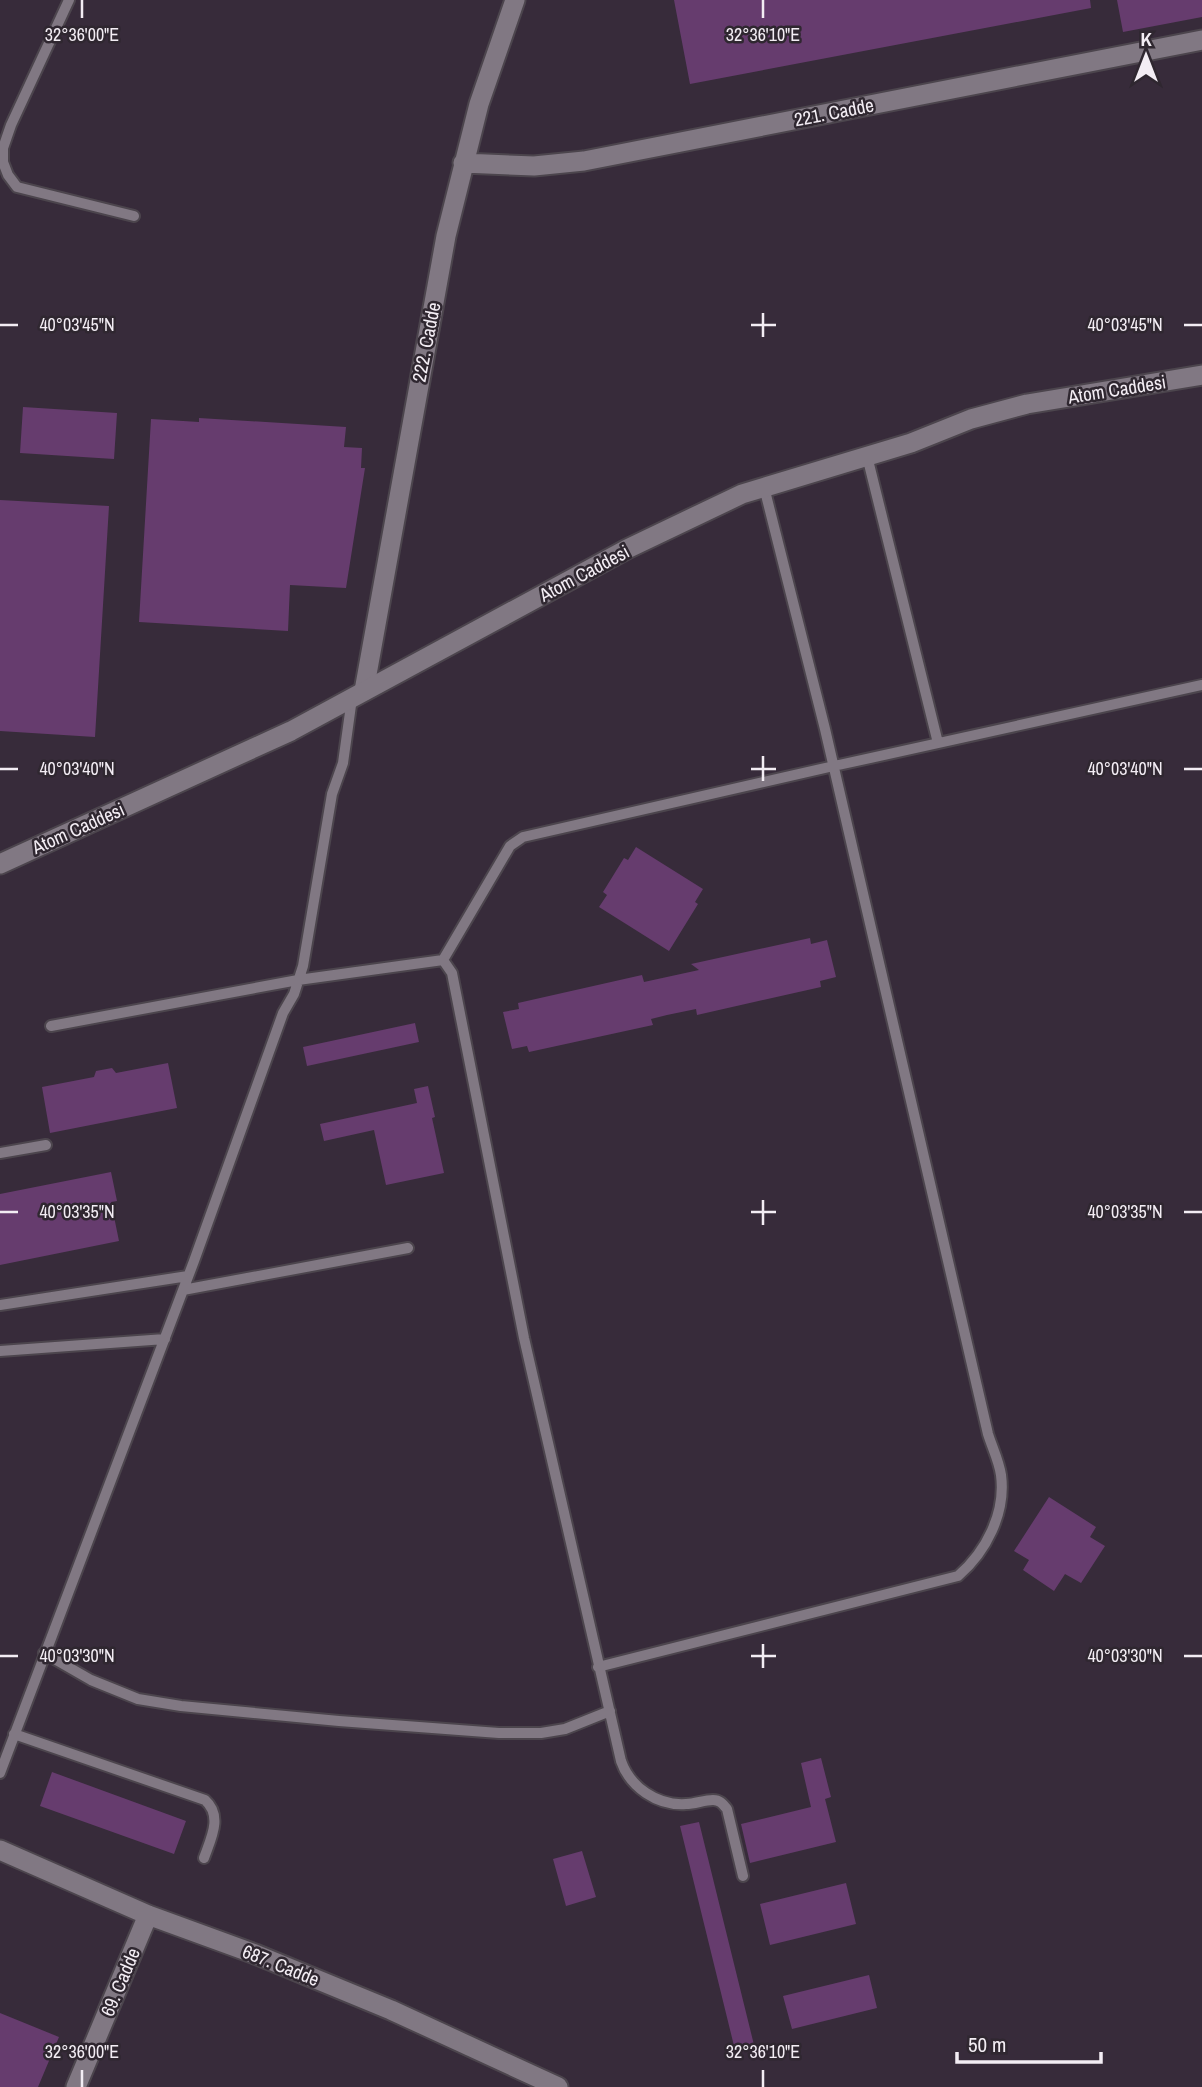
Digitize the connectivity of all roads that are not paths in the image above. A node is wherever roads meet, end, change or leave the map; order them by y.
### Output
1 (69, 0) edge
2 (516, 0) edge
3 (1202, 40) edge
4 (464, 163) junction
5 (134, 216) dead end
6 (1202, 375) edge
7 (867, 456) junction
8 (764, 487) junction
9 (1202, 685) edge
10 (358, 694) junction
11 (938, 743) junction
12 (834, 766) junction
13 (0, 864) edge
14 (443, 960) junction
15 (298, 980) junction
16 (51, 1026) dead end
17 (46, 1145) dead end
18 (0, 1153) edge
19 (408, 1248) dead end
20 (188, 1276) junction
21 (183, 1290) junction
22 (0, 1306) edge
23 (164, 1339) junction
24 (0, 1351) edge
25 (44, 1653) junction
26 (598, 1667) junction
27 (609, 1711) junction
28 (14, 1734) junction
29 (0, 1773) edge
30 (0, 1850) edge
31 (204, 1858) dead end
32 (743, 1876) dead end
33 (148, 1915) junction
34 (75, 2087) edge
35 (558, 2087) edge

1 - 5 lane
2 - 4 street, 222. Cadde
3 - 4 street, 221. Cadde
4 - 10 street, 222. Cadde
6 - 7 street, Atom Caddesi
7 - 8 street, Atom Caddesi
7 - 11 lane
8 - 10 street, Atom Caddesi
8 - 12 lane
9 - 11 lane
10 - 13 street, Atom Caddesi
10 - 15 lane
11 - 12 lane
12 - 14 lane
12 - 26 lane
14 - 15 lane
14 - 26 lane
15 - 16 lane
15 - 20 lane
17 - 18 lane
19 - 21 lane
20 - 21 lane
20 - 22 lane
21 - 23 lane
23 - 24 lane
23 - 25 lane
25 - 27 lane
25 - 28 lane
26 - 27 lane
27 - 32 lane
28 - 29 lane
28 - 31 lane
30 - 33 street, 687. Cadde
33 - 34 street, 69. Cadde
33 - 35 street, 687. Cadde

